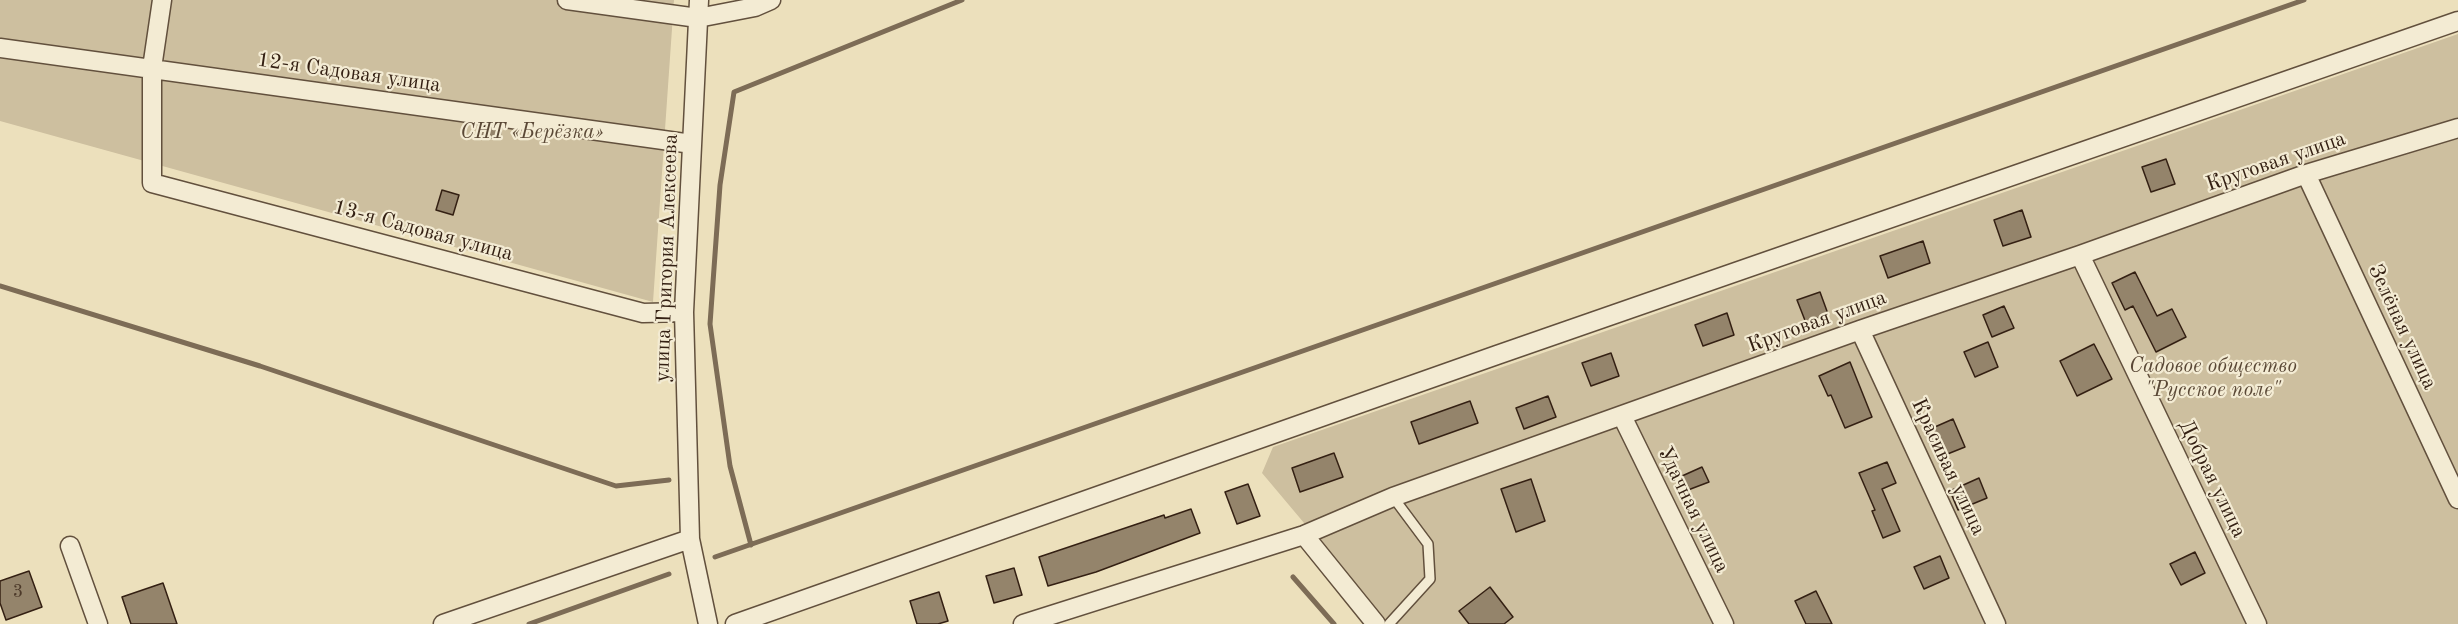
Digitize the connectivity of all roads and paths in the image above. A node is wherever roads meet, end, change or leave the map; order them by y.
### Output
1 (162, 0) edge
2 (567, 0) edge
3 (771, 0) edge
4 (699, 9) edge
5 (2458, 21) edge
6 (0, 48) edge
7 (152, 68) junction
8 (2458, 128) edge
9 (692, 144) junction
10 (2306, 174) junction
11 (2080, 255) junction
12 (684, 312) junction
13 (1860, 330) junction
14 (1622, 416) junction
15 (1393, 497) junction
16 (2458, 499) edge
17 (1304, 535) junction
18 (690, 539) junction
19 (70, 546) dead end
20 (98, 624) edge
21 (443, 624) edge
22 (708, 624) edge
23 (735, 624) edge
24 (1023, 624) edge
25 (1376, 624) edge
26 (1389, 624) edge
27 (1724, 624) edge
28 (1996, 624) edge
29 (2257, 624) edge

1 - 7 street
2 - 4 street
3 - 4 street
4 - 9 street, улица Григория Алексеева
5 - 23 street
6 - 7 street, 12-я Садовая улица
7 - 9 street, 12-я Садовая улица
7 - 12 street, 13-я Садовая улица
8 - 10 street, Круговая улица
9 - 12 street, улица Григория Алексеева
10 - 11 street, Круговая улица
10 - 16 street, Зелёная улица
11 - 13 street, Круговая улица
11 - 29 street, Добрая улица
12 - 18 street, улица Григория Алексеева
13 - 14 street, Круговая улица
13 - 28 street, Красивая улица
14 - 15 street, Круговая улица
14 - 27 street, Удачная улица
15 - 17 street, Круговая улица
15 - 26 lane
17 - 24 street, Круговая улица
17 - 25 street
18 - 21 street
18 - 22 street, улица Григория Алексеева
19 - 20 street

